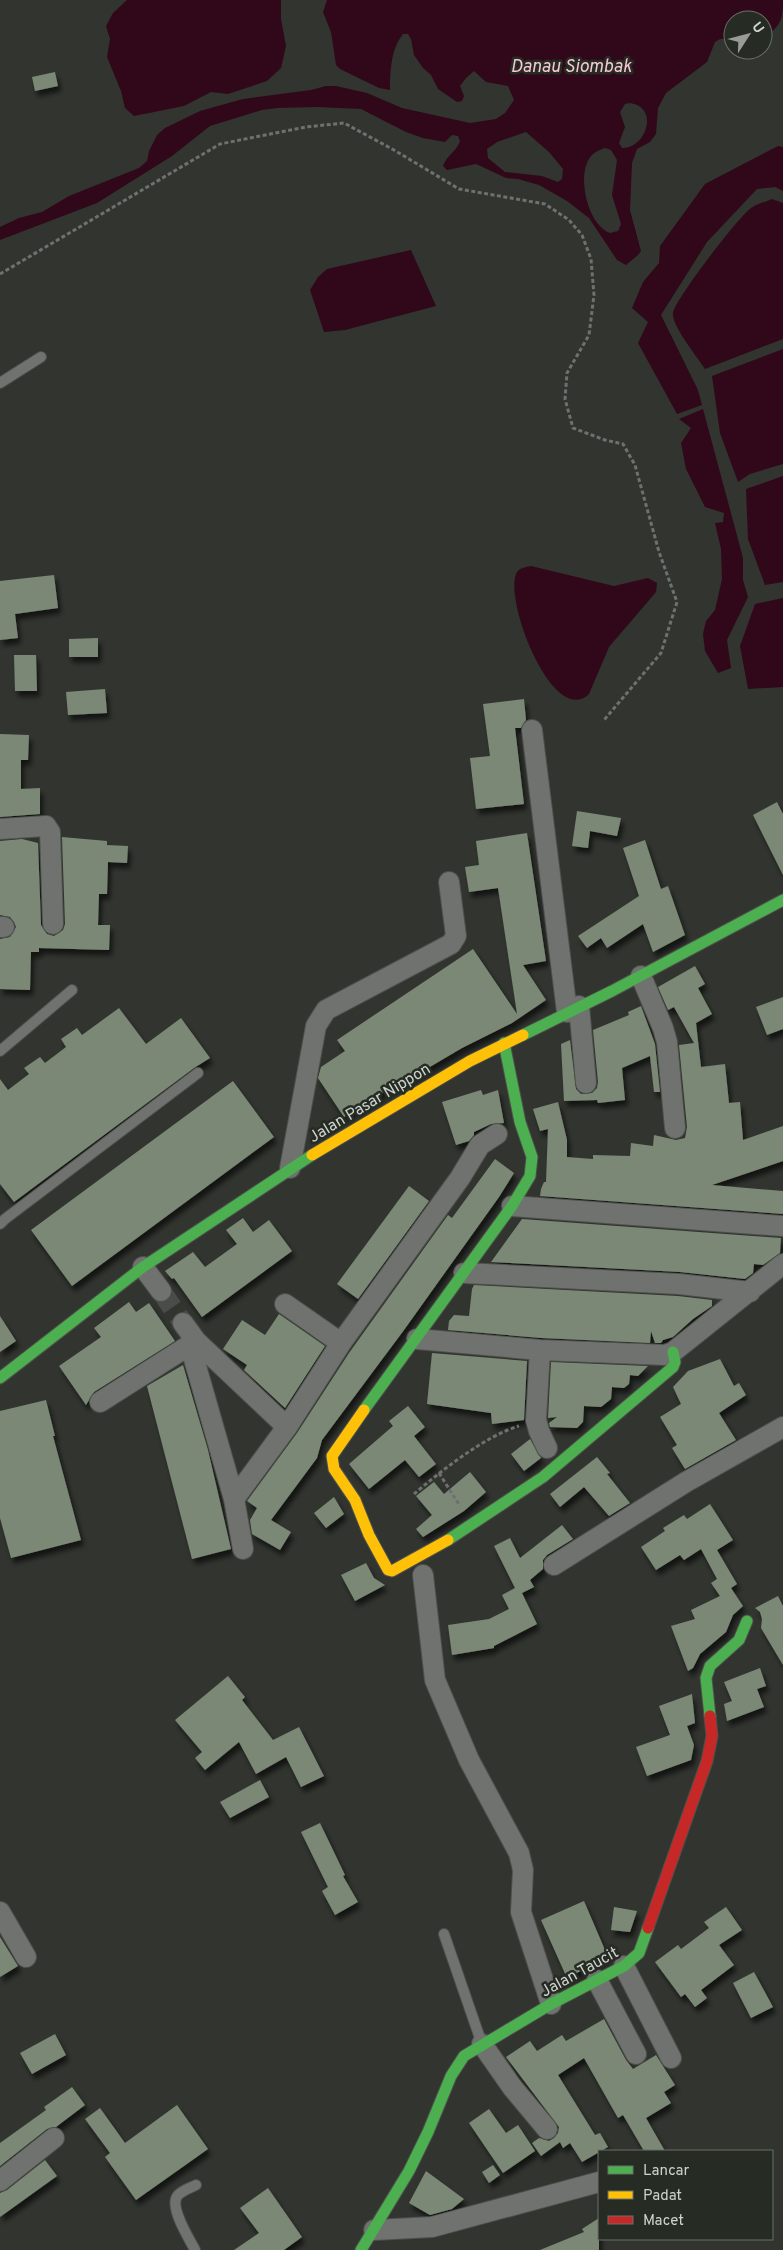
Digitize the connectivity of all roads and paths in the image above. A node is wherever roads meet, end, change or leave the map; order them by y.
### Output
1 (0, 274) edge
2 (41, 357) dead end
3 (0, 383) edge
4 (604, 720) dead end
5 (532, 730) dead end
6 (0, 829) edge
7 (449, 882) dead end
8 (783, 900) edge
9 (53, 924) dead end
10 (641, 976) junction
11 (72, 990) dead end
12 (573, 1009) junction
13 (504, 1043) junction
14 (0, 1051) edge
15 (198, 1074) dead end
16 (586, 1083) dead end
17 (675, 1128) dead end
18 (497, 1134) dead end
19 (290, 1168) junction
20 (512, 1206) junction
21 (2, 1218) edge
22 (783, 1226) edge
23 (783, 1264) edge
24 (143, 1267) junction
25 (464, 1273) junction
26 (161, 1291) tunnel mouth
27 (750, 1292) junction
28 (285, 1304) dead end
29 (183, 1323) tunnel mouth
30 (418, 1339) junction
31 (193, 1343) junction
32 (341, 1343) junction
33 (540, 1350) junction
34 (673, 1352) junction
35 (0, 1378) edge
36 (100, 1402) dead end
37 (536, 1420) junction
38 (287, 1427) junction
39 (783, 1427) edge
40 (547, 1448) dead end
41 (438, 1473) junction
42 (414, 1494) dead end
43 (234, 1499) junction
44 (462, 1509) dead end
45 (243, 1549) dead end
46 (554, 1565) dead end
47 (423, 1575) dead end
48 (748, 1621) dead end
49 (0, 1912) edge
50 (444, 1934) dead end
51 (26, 1957) dead end
52 (624, 1966) junction
53 (597, 1980) junction
54 (550, 2004) junction
55 (482, 2044) junction
56 (636, 2054) dead end
57 (671, 2058) dead end
58 (547, 2128) dead end
59 (54, 2138) dead end
60 (0, 2182) edge
61 (598, 2182) edge
62 (196, 2185) dead end
63 (374, 2230) junction
64 (195, 2250) edge
65 (361, 2250) edge

1 - 4 path
2 - 3 lane
5 - 12 street
6 - 9 street
7 - 19 street
8 - 10 street, Jalan Pasar Nippon
10 - 12 street, Jalan Pasar Nippon
10 - 17 street
11 - 14 lane
12 - 13 street, Jalan Pasar Nippon
12 - 16 street
13 - 19 street, Jalan Pasar Nippon
13 - 20 street
15 - 21 lane
18 - 32 street
19 - 24 street, Jalan Pasar Nippon
20 - 22 street
20 - 25 street
23 - 27 street
24 - 26 street
24 - 35 street, Jalan Pasar Nippon
25 - 27 street
25 - 30 street
27 - 34 street
28 - 32 street
29 - 31 street
30 - 33 street
30 - 34 street
31 - 36 street
31 - 38 street
31 - 43 street
32 - 38 street
33 - 34 street
33 - 37 street
37 - 40 street
37 - 41 path
38 - 43 street
39 - 46 street
41 - 42 path
41 - 44 path
43 - 45 street
47 - 54 street
48 - 52 street, Jalan Taucit
49 - 51 street
50 - 55 lane
52 - 53 street, Jalan Taucit
52 - 57 street
53 - 54 street, Jalan Taucit
53 - 56 street
54 - 55 street, Jalan Taucit
55 - 58 street
55 - 63 street, Jalan Taucit
59 - 60 street
61 - 63 street
62 - 64 lane
63 - 65 street, Jalan Taucit

